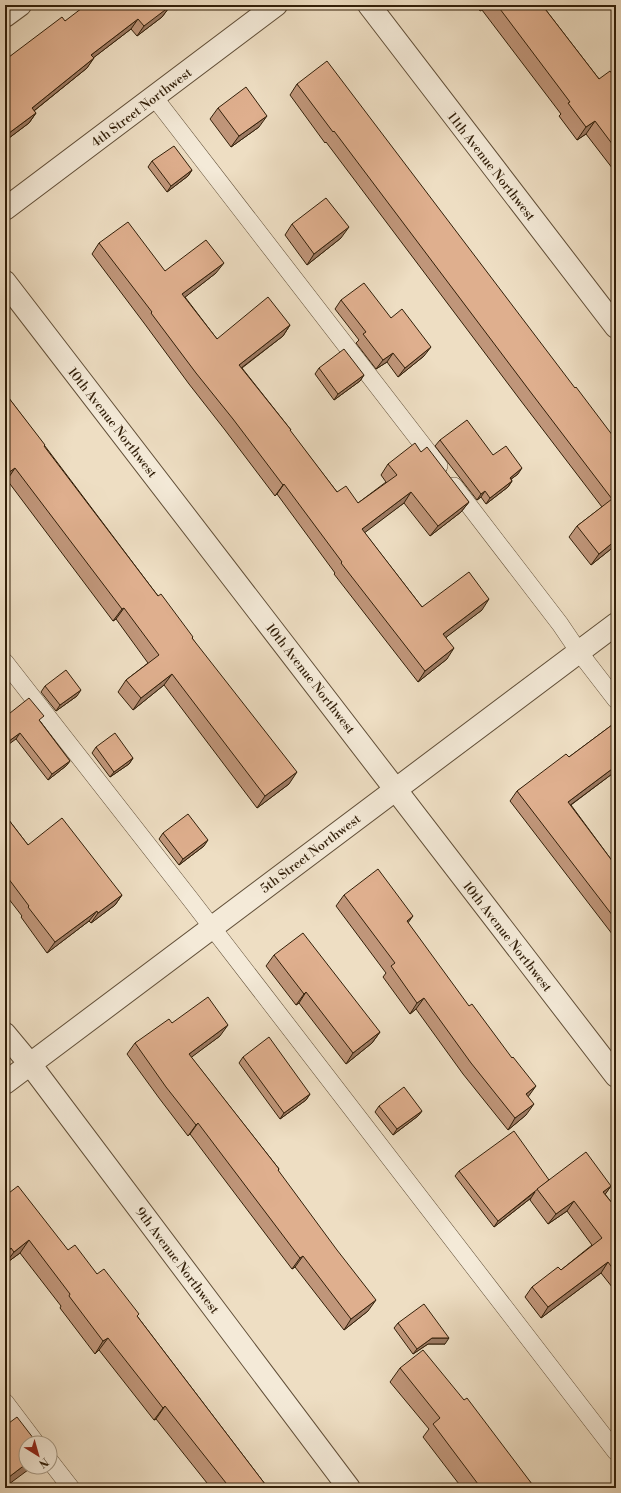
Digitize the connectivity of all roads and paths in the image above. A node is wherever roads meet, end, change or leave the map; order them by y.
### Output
1 (20, 5) edge
2 (276, 5) edge
3 (369, 5) edge
4 (5, 16) edge
5 (154, 97) junction
6 (5, 209) edge
7 (5, 282) edge
8 (616, 327) edge
9 (616, 624) edge
10 (579, 652) junction
11 (5, 662) edge
12 (616, 700) edge
13 (396, 790) junction
14 (211, 927) junction
15 (5, 1034) edge
16 (30, 1064) junction
17 (616, 1076) edge
18 (5, 1082) edge
19 (5, 1402) edge
20 (30, 1435) edge
21 (616, 1452) edge
22 (58, 1471) edge
23 (71, 1488) edge
24 (349, 1488) edge

1 - 4 street
2 - 5 street, 4th Street Northwest
3 - 8 street, 11th Avenue Northwest
5 - 6 street, 4th Street Northwest
5 - 10 lane
7 - 13 street, 10th Avenue Northwest
9 - 10 street, 5th Street Northwest
10 - 12 lane
10 - 13 street, 5th Street Northwest
11 - 14 lane
13 - 14 street, 5th Street Northwest
13 - 17 street, 10th Avenue Northwest
14 - 16 street, 5th Street Northwest
14 - 21 lane
15 - 16 street, 9th Avenue Northwest
16 - 18 street, 5th Street Northwest
16 - 24 street, 9th Avenue Northwest
19 - 20 lane
22 - 23 lane

